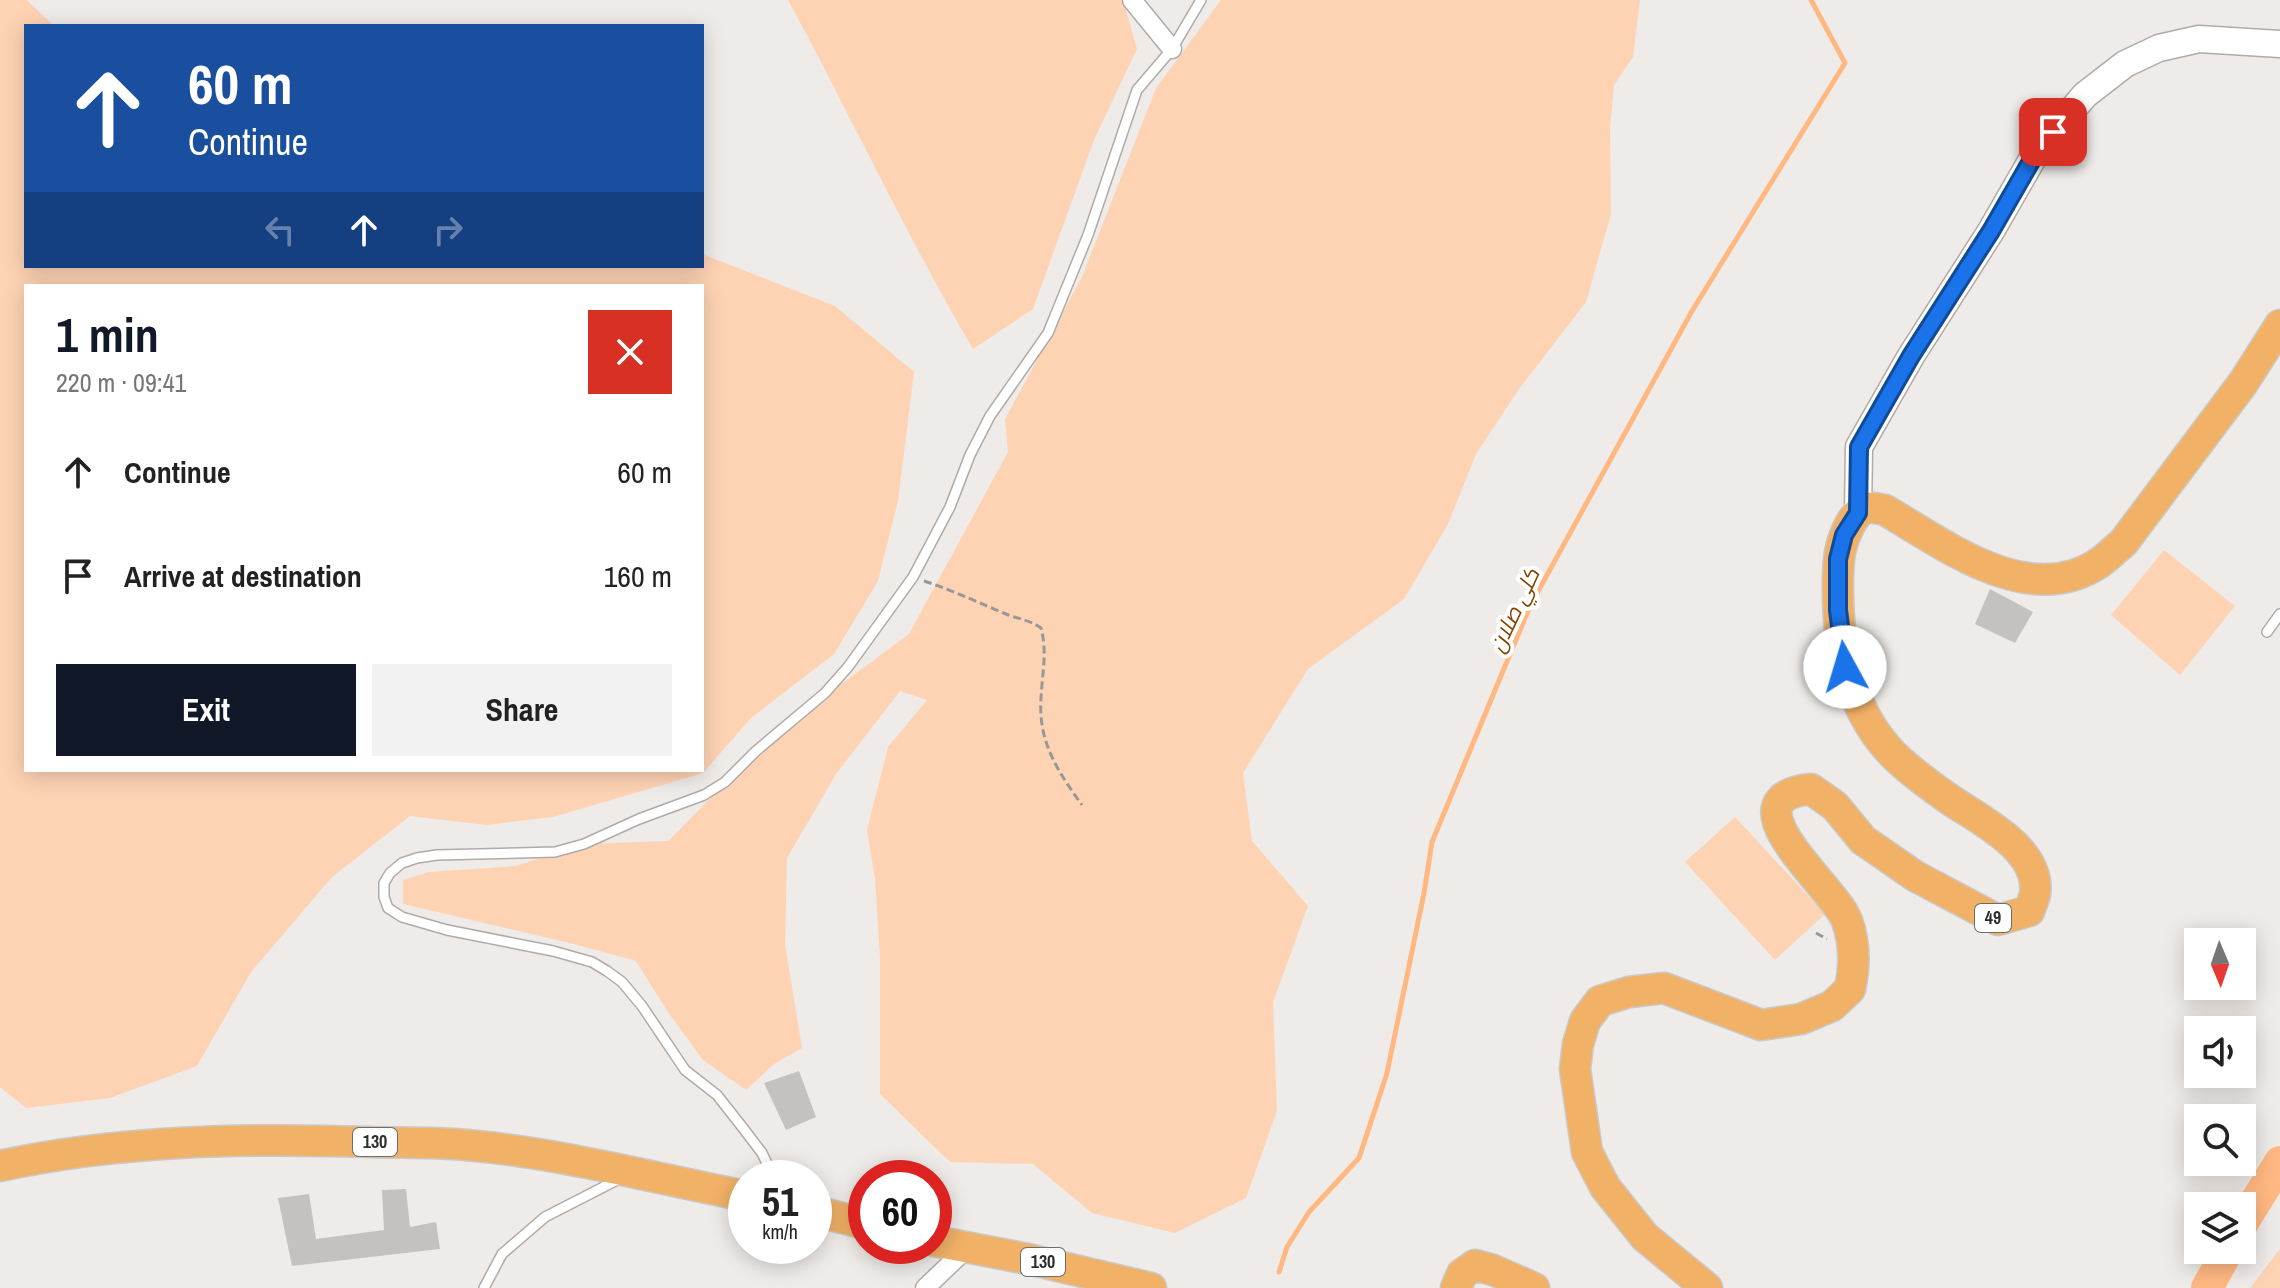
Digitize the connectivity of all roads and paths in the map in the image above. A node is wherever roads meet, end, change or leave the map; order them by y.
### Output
1 (1132, 0) edge
2 (1201, 0) edge
3 (2280, 44) edge
4 (1172, 49) junction
5 (2280, 325) edge
6 (1858, 513) junction
7 (913, 577) junction
8 (2280, 614) edge
9 (2267, 632) dead end
10 (1082, 805) dead end
11 (765, 1160) edge
12 (1, 1163) edge
13 (631, 1174) junction
14 (728, 1193) edge
15 (952, 1246) edge
16 (966, 1249) junction
17 (484, 1288) edge
18 (925, 1288) edge
19 (1151, 1288) edge
20 (1456, 1288) edge
21 (1534, 1288) edge
22 (1707, 1288) edge

1 - 4 street
2 - 4 lane
3 - 6 street
4 - 7 lane
5 - 6 main road
6 - 22 main road, 49
7 - 10 path
7 - 11 lane
8 - 9 lane
12 - 13 main road, 130
13 - 14 main road, 130
13 - 17 lane
15 - 16 main road, 130
16 - 18 street
16 - 19 main road, 130
20 - 21 main road

